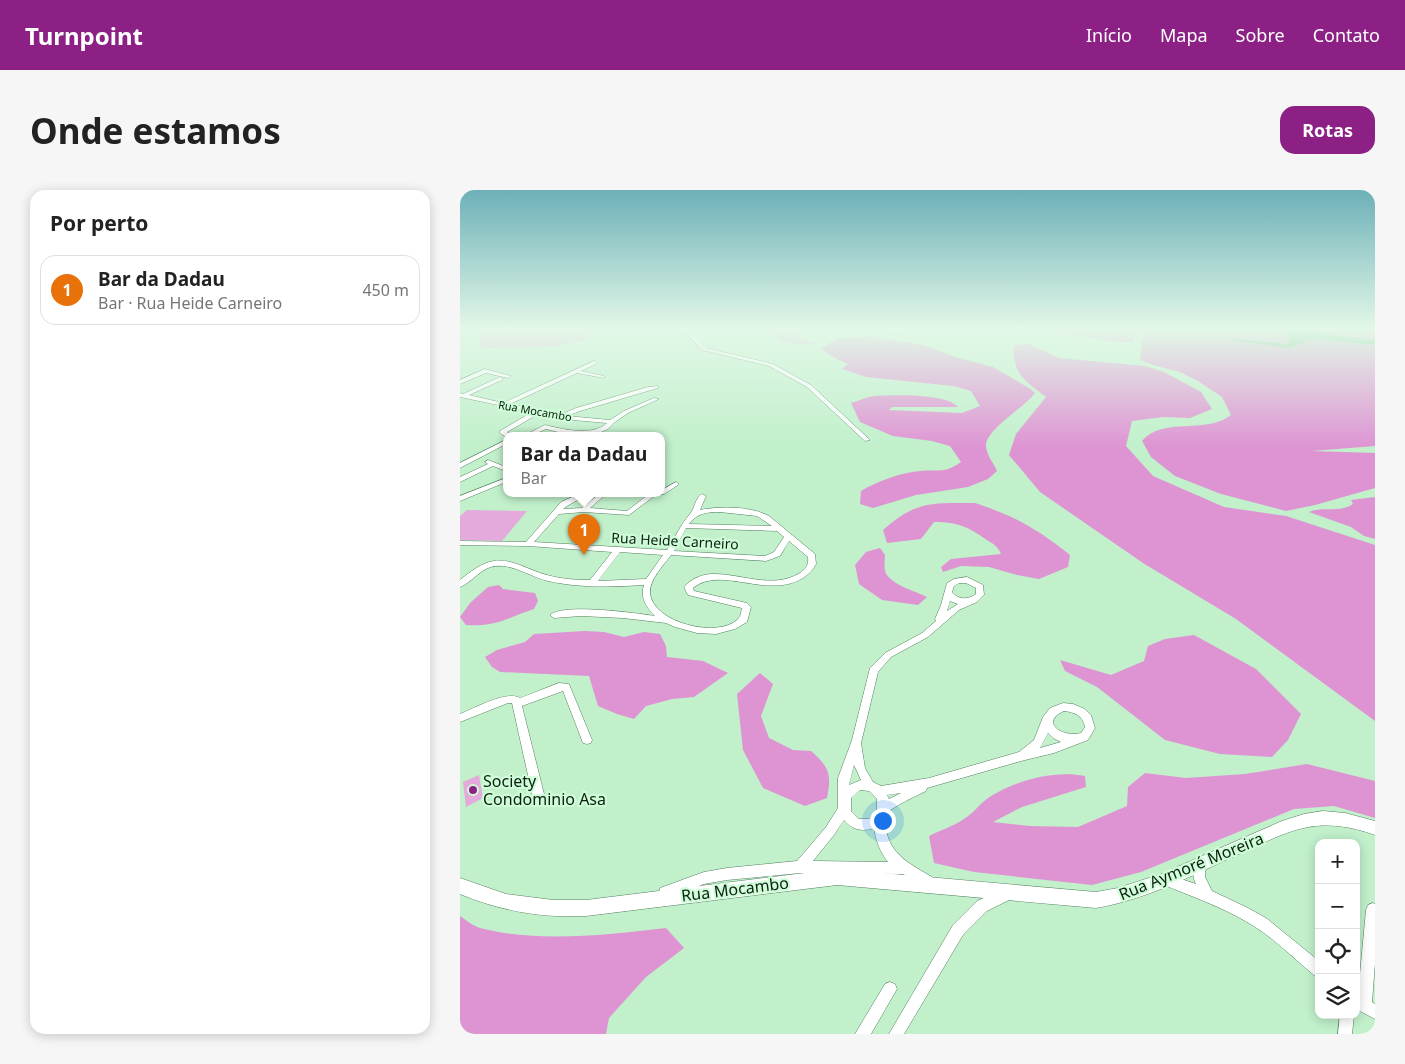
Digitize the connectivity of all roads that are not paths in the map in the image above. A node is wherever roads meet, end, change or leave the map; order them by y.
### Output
1 (581, 368) edge
2 (777, 368) edge
3 (575, 371) junction
4 (508, 376) dead end
5 (602, 377) dead end
6 (500, 379) dead end
7 (460, 382) edge
8 (656, 387) dead end
9 (461, 395) edge
10 (656, 399) dead end
11 (503, 406) junction
12 (537, 412) junction
13 (561, 417) junction
14 (611, 422) junction
15 (542, 428) joint
16 (503, 432) edge
17 (534, 432) edge
18 (564, 432) edge
19 (592, 432) edge
20 (867, 440) dead end
21 (503, 444) edge
22 (475, 458) junction
23 (493, 464) junction
24 (460, 466) edge
25 (503, 468) edge
26 (503, 477) edge
27 (460, 480) edge
28 (503, 481) edge
29 (497, 483) junction
30 (676, 484) dead end
31 (665, 491) edge
32 (702, 496) dead end
33 (578, 497) edge
34 (599, 497) edge
35 (650, 497) edge
36 (460, 499) edge
37 (584, 510) junction
38 (557, 512) junction
39 (694, 514) junction
40 (685, 526) junction
41 (780, 529) junction
42 (788, 536) junction
43 (460, 543) edge
44 (528, 544) junction
45 (617, 551) junction
46 (669, 553) junction
47 (592, 582) junction
48 (648, 582) junction
49 (460, 584) edge
50 (948, 592) junction
51 (974, 600) junction
52 (554, 615) dead end
53 (672, 622) junction
54 (934, 626) junction
55 (517, 702) junction
56 (460, 718) edge
57 (1048, 721) junction
58 (587, 740) dead end
59 (857, 740) junction
60 (1078, 740) junction
61 (1021, 756) junction
62 (929, 783) junction
63 (874, 789) junction
64 (539, 798) dead end
65 (844, 805) junction
66 (882, 812) junction
67 (1375, 828) edge
68 (800, 867) junction
69 (904, 868) junction
70 (1196, 870) junction
71 (1165, 880) junction
72 (934, 884) junction
73 (460, 886) edge
74 (1013, 891) junction
75 (1206, 895) junction
76 (649, 899) junction
77 (1373, 910) dead end
78 (1315, 967) edge
79 (890, 990) dead end
80 (1365, 1006) edge
81 (1347, 1019) edge
82 (862, 1034) edge
83 (896, 1034) edge
84 (1345, 1034) edge

1 - 3 street
2 - 20 street
3 - 5 street
3 - 11 street
4 - 7 street
6 - 9 street
8 - 13 street
9 - 11 street, Rua Mocambo
10 - 14 street
11 - 12 street, Rua Mocambo
12 - 13 street, Rua Mocambo
12 - 16 street
13 - 14 street, Rua Mocambo
14 - 19 street
15 - 17 street
15 - 18 street
21 - 22 street
22 - 23 street
22 - 24 street
23 - 25 street
23 - 27 street
26 - 29 street
28 - 29 street
29 - 36 street
30 - 31 street
32 - 39 street
33 - 38 street
34 - 37 street
35 - 37 street
37 - 38 street
38 - 44 street
39 - 40 street
39 - 41 street
40 - 41 street
40 - 46 street
41 - 42 street
42 - 46 street, Rua Heide Carneiro
42 - 53 street
43 - 44 street, Rua Heide Carneiro
44 - 45 street, Rua Heide Carneiro
45 - 46 street, Rua Heide Carneiro
45 - 47 street
46 - 48 street
47 - 48 street
47 - 49 street
48 - 53 street
50 - 51 street
50 - 51 street
50 - 54 street
51 - 54 street
52 - 53 street
54 - 59 street
55 - 56 street
55 - 58 street
55 - 64 street
57 - 60 street
57 - 60 street
57 - 61 street
59 - 63 street
59 - 65 street
60 - 61 street
61 - 62 street
62 - 63 street
62 - 66 street
63 - 65 street
63 - 66 street
65 - 66 street
65 - 68 street
66 - 69 street
67 - 70 main road, Rua Aymoré Moreira
68 - 69 street
68 - 76 street
69 - 72 street
70 - 71 main road, Rua Aymoré Moreira
70 - 75 street
71 - 74 main road, Rua Aymoré Moreira
71 - 75 street
72 - 74 main road, Rua Mocambo
72 - 76 main road, Rua Mocambo
73 - 76 main road, Rua Mocambo
74 - 83 street
75 - 78 street
77 - 80 street
79 - 82 street
81 - 84 street

